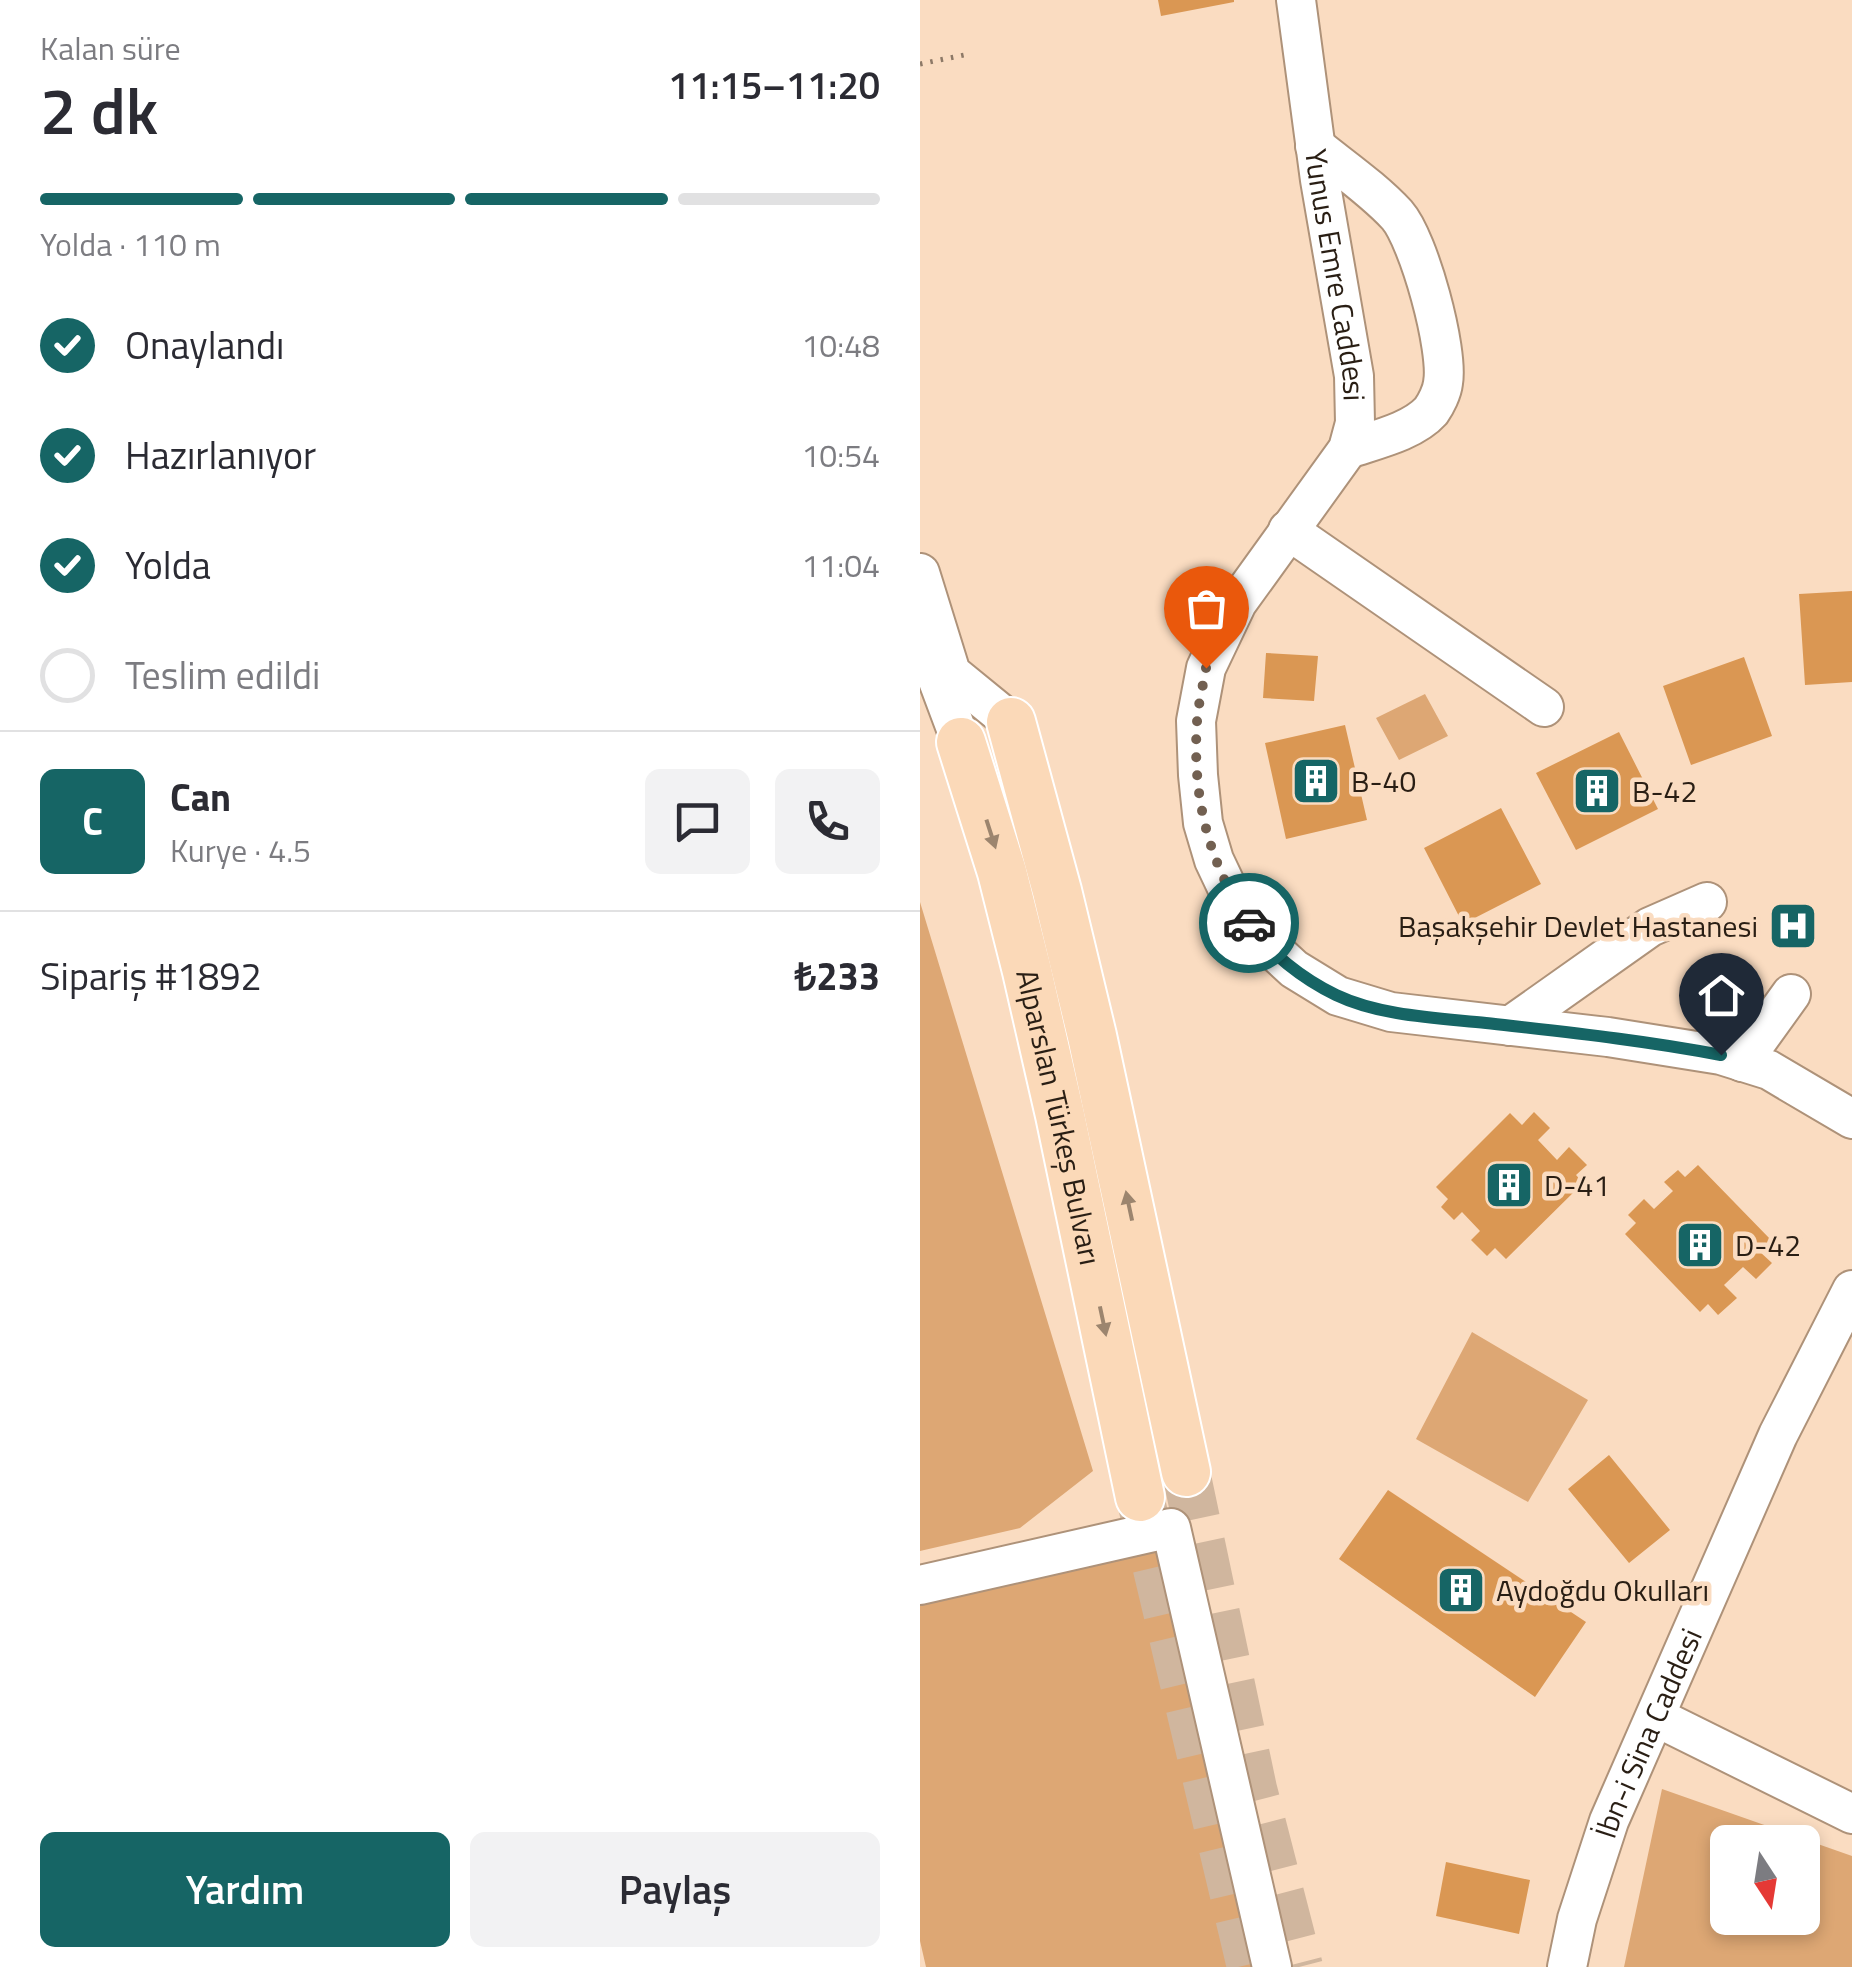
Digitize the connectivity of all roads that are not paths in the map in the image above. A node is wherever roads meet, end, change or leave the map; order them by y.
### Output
1 (1296, 0) edge
2 (1315, 146) junction
3 (1348, 449) junction
4 (1288, 530) junction
5 (920, 574) edge
6 (920, 628) edge
7 (1544, 707) dead end
8 (1011, 722) joint
9 (961, 742) joint
10 (1707, 902) dead end
11 (1791, 994) dead end
12 (1510, 1026) junction
13 (1742, 1062) junction
14 (1852, 1118) edge
15 (1852, 1290) edge
16 (1186, 1472) tunnel mouth
17 (1140, 1497) tunnel mouth
18 (920, 1585) edge
19 (1656, 1717) junction
20 (1852, 1814) edge
21 (1272, 1967) edge
22 (1567, 1967) edge

1 - 2 street, Yunus Emre Caddesi
2 - 3 street, Yunus Emre Caddesi
2 - 3 street
3 - 4 street, Yunus Emre Caddesi
4 - 7 street
4 - 12 street, Yunus Emre Caddesi
5 - 8 street
6 - 9 street
16 -> 8 main road, Alparslan Türkeş Bulvarı
9 -> 17 main road, Alparslan Türkeş Bulvarı
10 - 12 street
11 - 13 street
12 - 13 street, Yunus Emre Caddesi
13 - 14 street, Yunus Emre Caddesi
15 - 19 street, İbn-i Sina Caddesi
18 - 21 street
19 - 20 street
19 - 22 street, İbn-i Sina Caddesi

